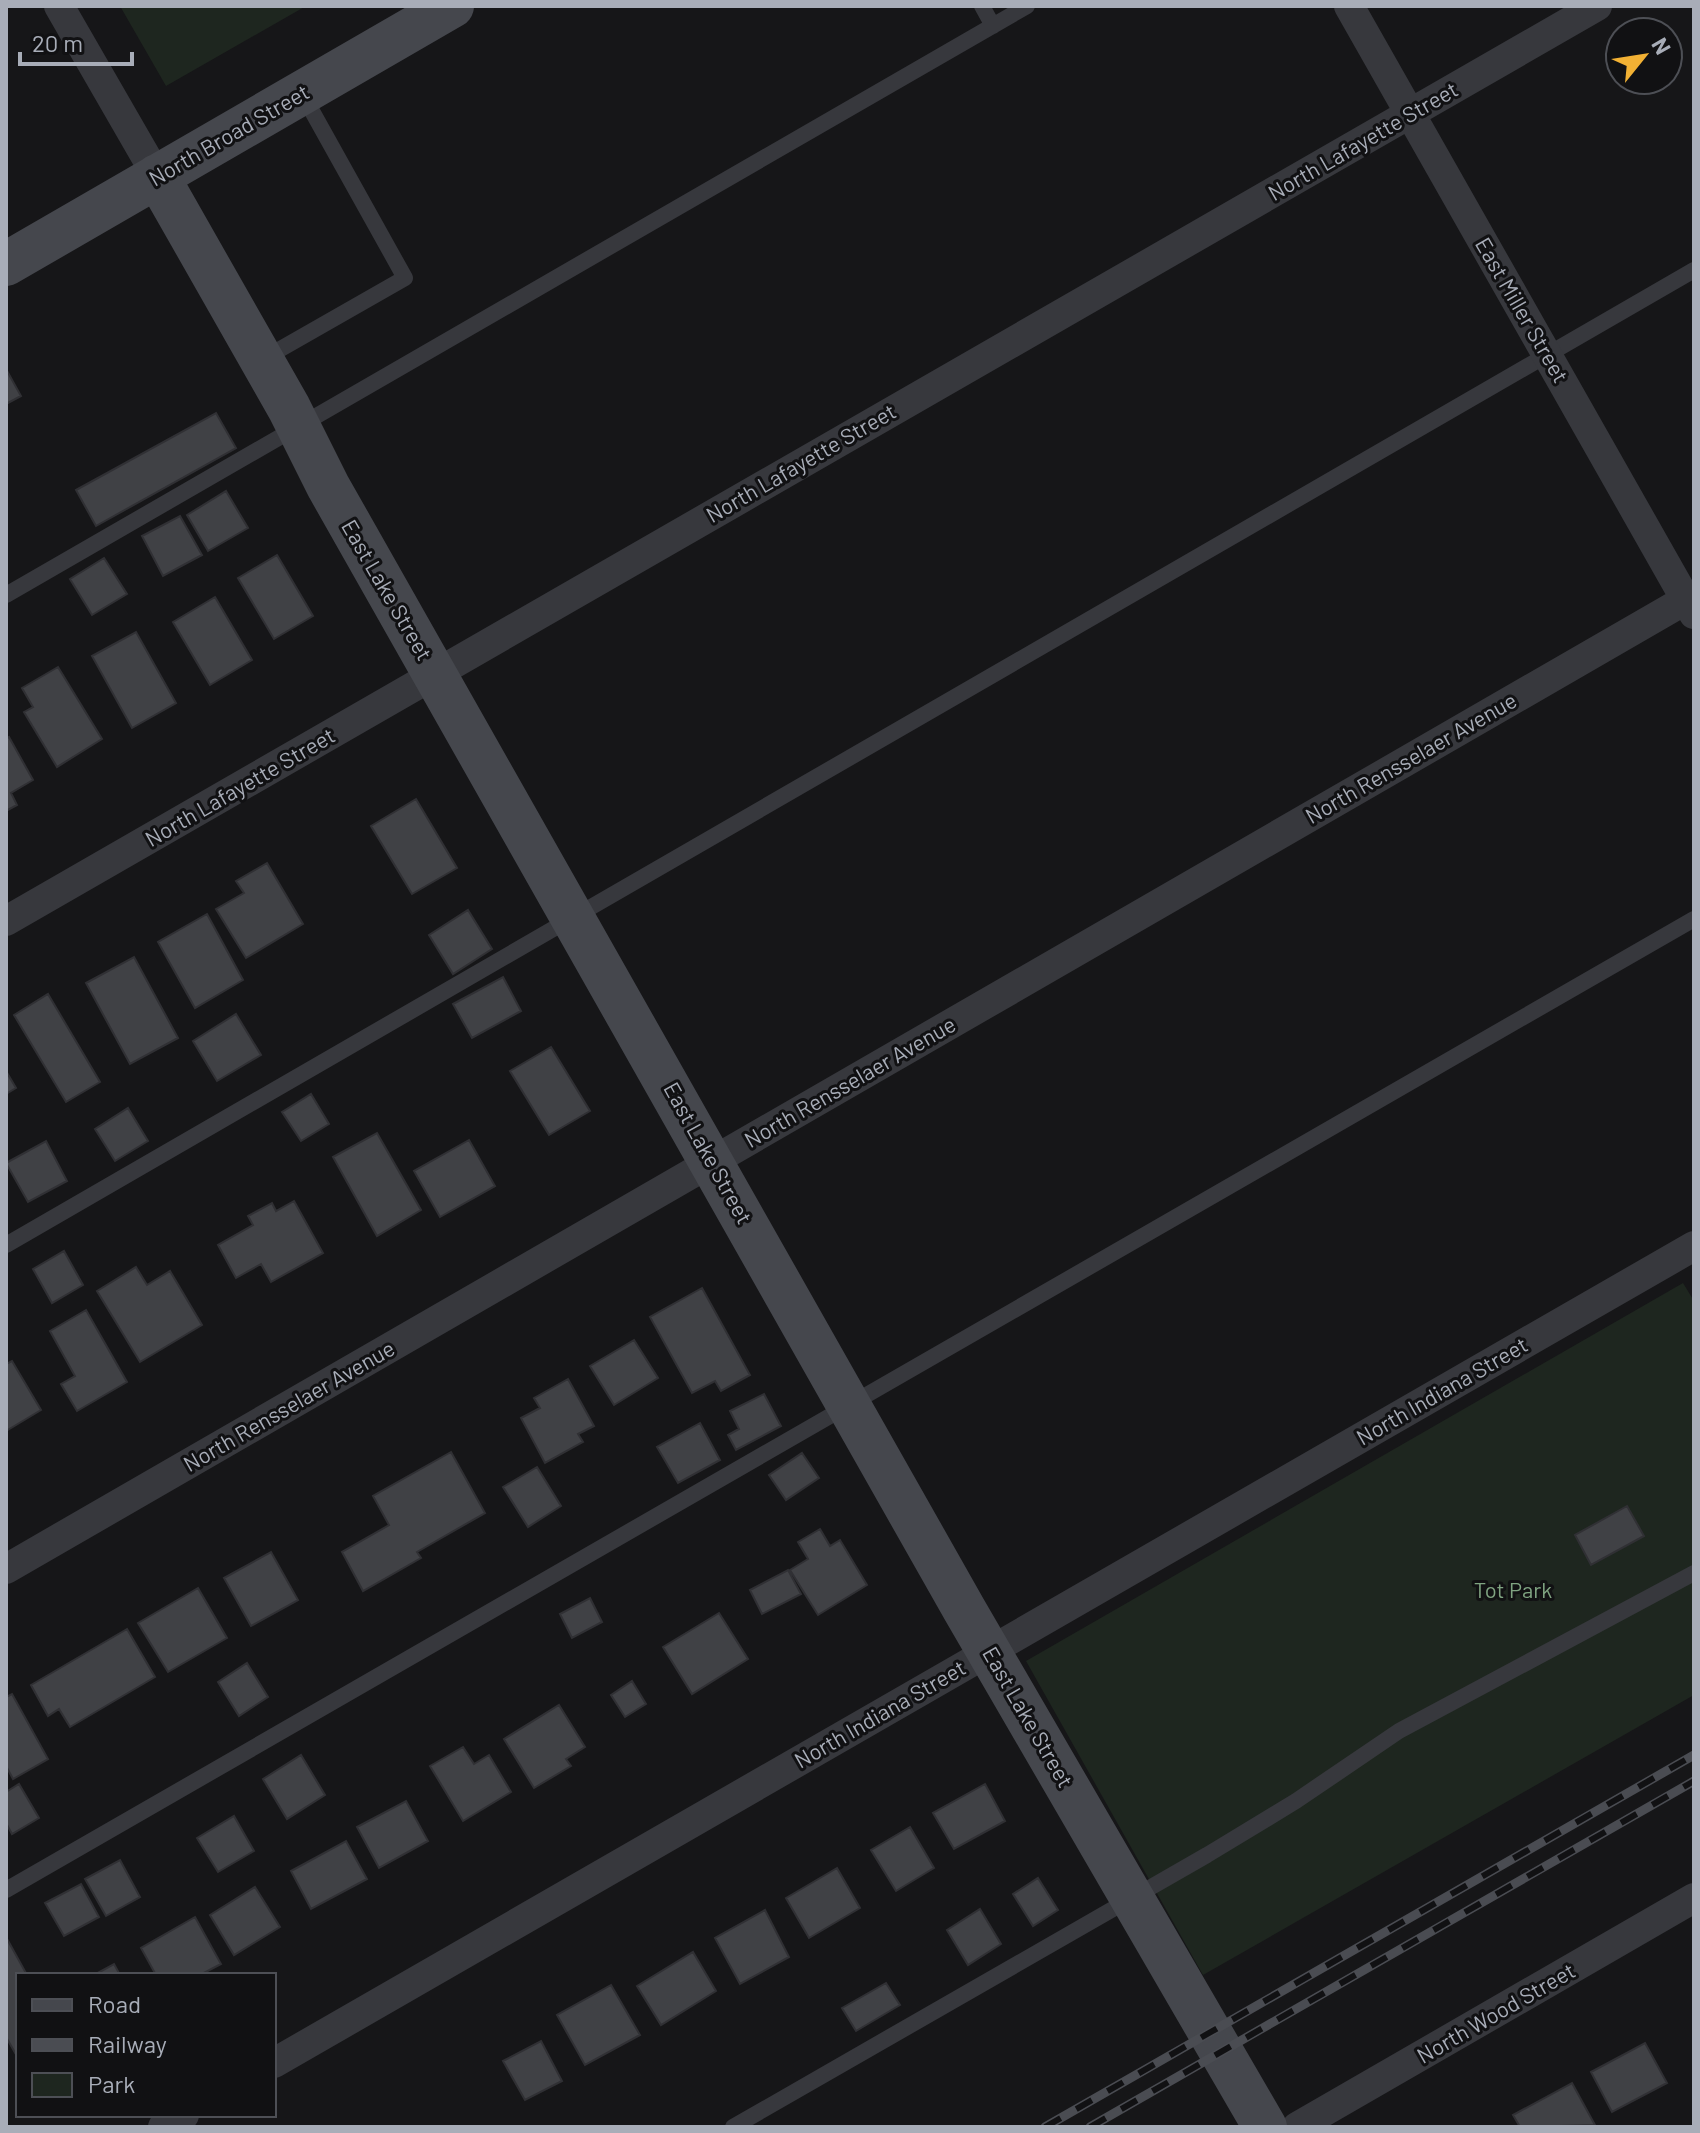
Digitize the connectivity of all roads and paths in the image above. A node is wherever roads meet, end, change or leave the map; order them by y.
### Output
1 (59, 6) edge
2 (452, 6) edge
3 (982, 6) edge
4 (1027, 6) edge
5 (1349, 6) edge
6 (1597, 6) edge
7 (993, 26) junction
8 (302, 93) junction
9 (1411, 114) junction
10 (157, 176) junction
11 (6, 264) edge
12 (1694, 270) edge
13 (1548, 354) junction
14 (262, 359) junction
15 (299, 427) junction
16 (6, 595) edge
17 (1691, 603) edge
18 (434, 674) junction
19 (575, 918) junction
20 (1694, 919) edge
21 (6, 921) edge
22 (713, 1161) junction
23 (6, 1245) edge
24 (1694, 1246) edge
25 (849, 1405) junction
26 (6, 1569) edge
27 (1694, 1573) edge
28 (990, 1651) junction
29 (6, 1890) edge
30 (1133, 1898) junction
31 (1694, 1898) edge
32 (276, 2062) edge
33 (180, 2117) edge
34 (163, 2127) edge
35 (733, 2127) edge
36 (1265, 2127) edge
37 (1297, 2127) edge

1 - 10 street
2 - 8 street, North Broad Street
3 - 7 lane
4 - 7 lane
5 - 9 street, East Miller Street
6 - 9 street, North Lafayette Street
7 - 15 lane
8 - 10 street, North Broad Street
8 - 14 lane
9 - 13 street, East Miller Street
9 - 18 street, North Lafayette Street
10 - 11 street, North Broad Street
10 - 14 street, East Lake Street
12 - 13 lane
13 - 17 street, East Miller Street
13 - 19 lane
14 - 15 street, East Lake Street
15 - 16 lane
15 - 18 street, East Lake Street
17 - 22 street, North Rensselaer Avenue
18 - 19 street, East Lake Street
18 - 21 street, North Lafayette Street
19 - 22 street, East Lake Street
19 - 23 lane
20 - 25 lane
22 - 25 street, East Lake Street
22 - 26 street, North Rensselaer Avenue
24 - 28 street, North Indiana Street
25 - 28 street, East Lake Street
25 - 29 lane
27 - 30 lane
28 - 30 street, East Lake Street
28 - 32 street, North Indiana Street
30 - 35 lane
30 - 36 street, East Lake Street
31 - 37 street, North Wood Street
33 - 34 street

